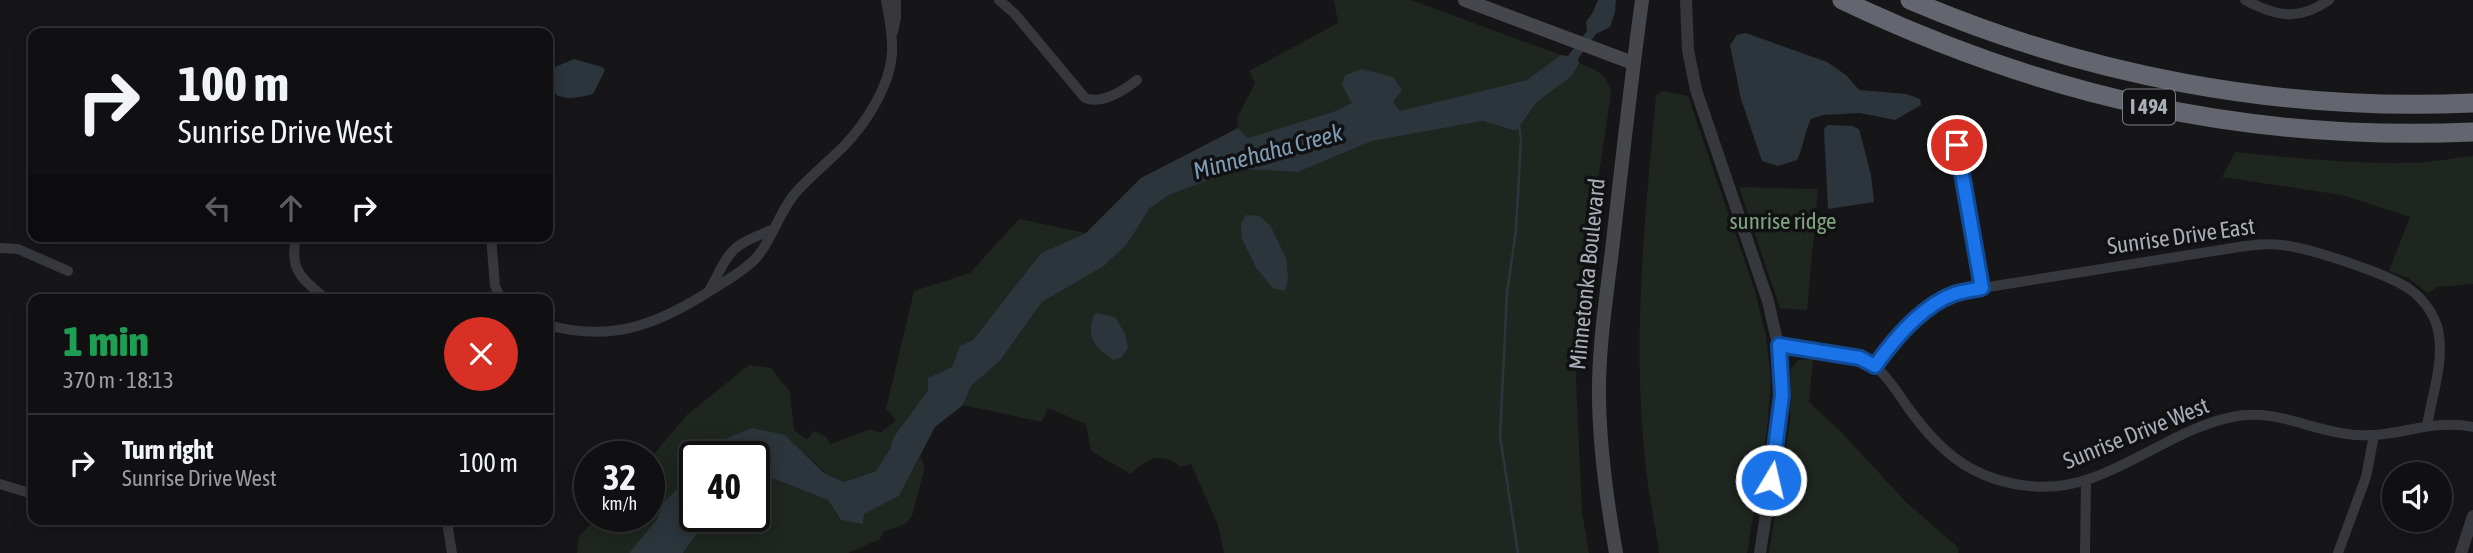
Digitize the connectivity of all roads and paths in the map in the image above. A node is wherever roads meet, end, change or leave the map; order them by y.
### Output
1 (886, 0) edge
2 (896, 0) edge
3 (999, 0) edge
4 (1465, 0) edge
5 (1642, 0) edge
6 (1686, 0) edge
7 (1842, 0) edge
8 (1910, 0) edge
9 (2245, 0) edge
10 (2329, 0) edge
11 (892, 38) junction
12 (1633, 62) junction
13 (1137, 80) dead end
14 (2473, 103) edge
15 (2473, 132) edge
16 (1957, 145) dead end
17 (772, 230) junction
18 (295, 242) edge
19 (491, 242) edge
20 (0, 248) edge
21 (68, 271) dead end
22 (1982, 288) junction
23 (709, 292) junction
24 (319, 294) edge
25 (499, 294) edge
26 (553, 325) edge
27 (1779, 345) junction
28 (1875, 366) junction
29 (2427, 426) junction
30 (2473, 427) edge
31 (2374, 435) junction
32 (2086, 481) junction
33 (0, 484) edge
34 (28, 492) edge
35 (2473, 516) edge
36 (448, 525) edge
37 (452, 553) edge
38 (1616, 553) edge
39 (1759, 553) edge
40 (2085, 553) edge
41 (2338, 553) edge
42 (2461, 553) edge

1 - 11 street
2 - 11 street
3 - 13 street
4 - 12 main road
5 - 12 main road, Minnetonka Boulevard
6 - 27 street
7 - 15 highway, I 494
8 - 14 highway, I 494
9 - 10 street
11 - 17 street
12 - 38 main road, Minnetonka Boulevard
16 - 22 street
17 - 23 street
17 - 23 street
18 - 24 street
19 - 25 street
20 - 21 street
22 - 28 street, Sunrise Drive East
22 - 29 street, Sunrise Drive East
23 - 26 street
27 - 28 street
27 - 39 street
28 - 32 street, Sunrise Drive West
29 - 30 street, Sunrise Drive West
29 - 31 street, Sunrise Drive West
31 - 32 street, Sunrise Drive West
31 - 41 street
32 - 40 street
33 - 34 street
35 - 42 street
36 - 37 street

